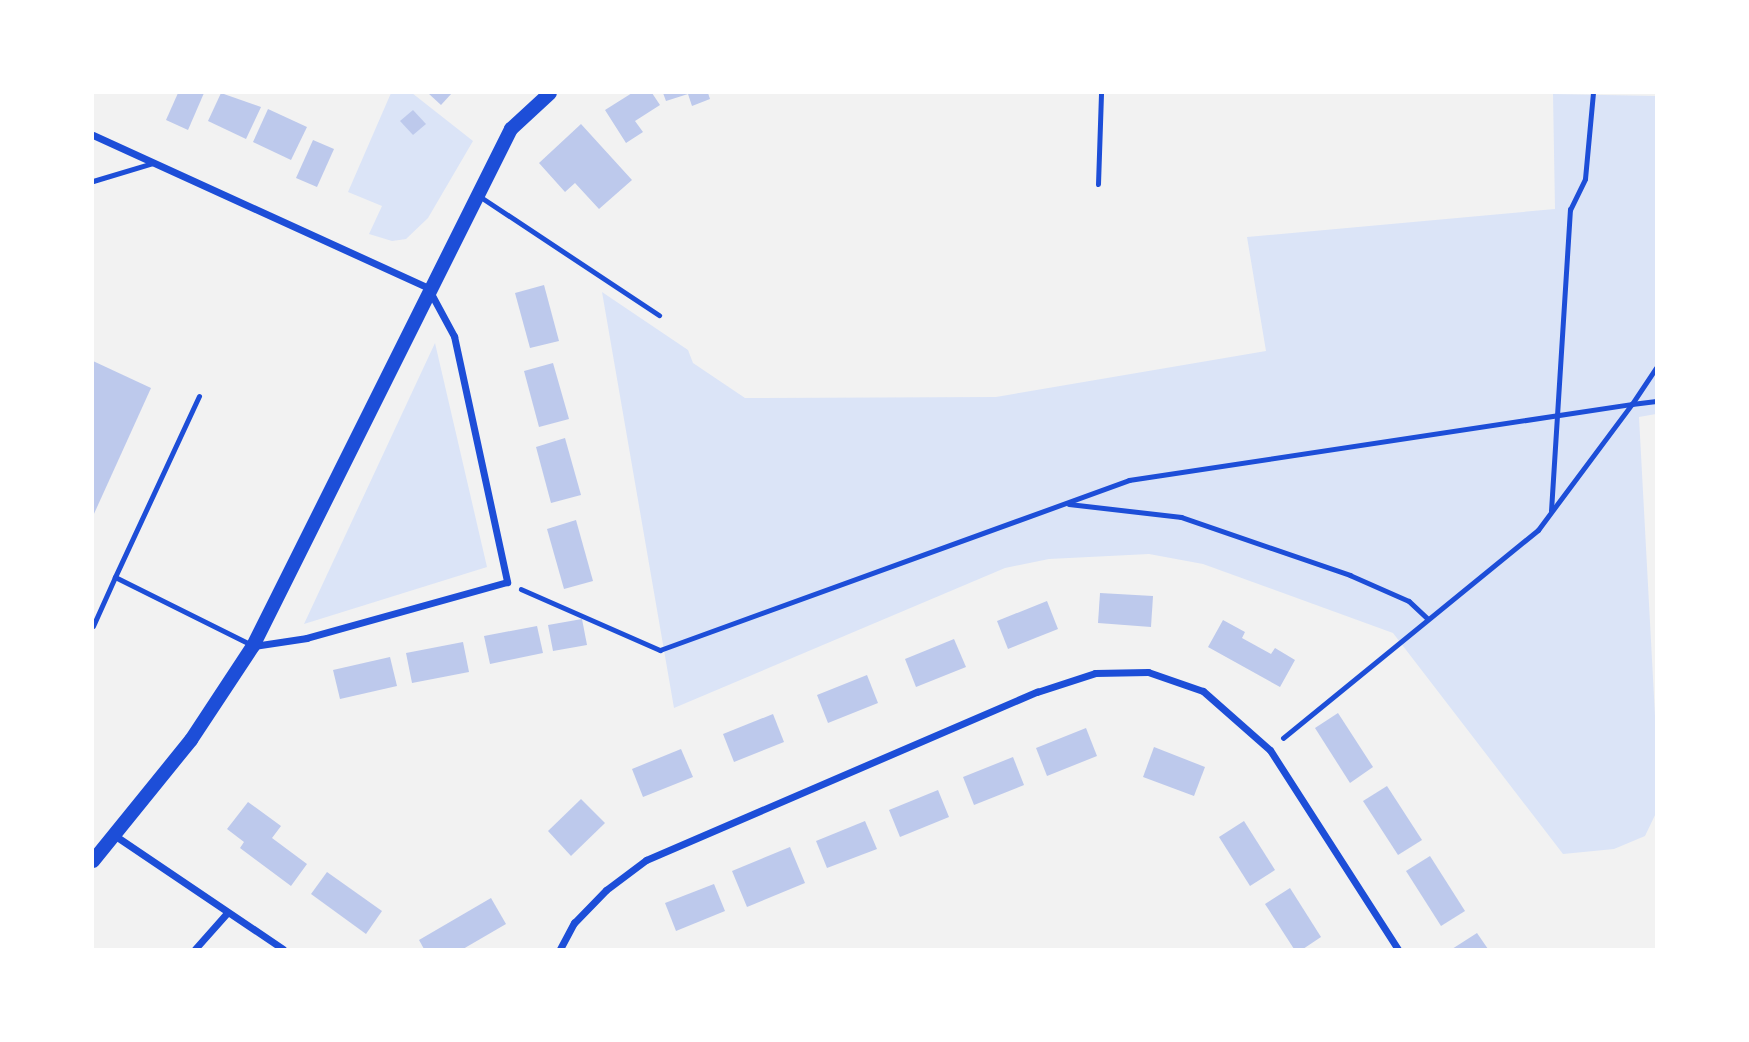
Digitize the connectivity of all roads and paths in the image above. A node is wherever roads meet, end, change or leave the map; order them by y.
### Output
1 (550, 93) edge
2 (1101, 93) edge
3 (1593, 93) edge
4 (93, 135) edge
5 (153, 163) junction
6 (93, 181) edge
7 (1098, 184) dead end
8 (477, 194) junction
9 (428, 288) junction
10 (659, 315) dead end
11 (1656, 368) edge
12 (199, 396) dead end
13 (1656, 401) edge
14 (1632, 404) junction
15 (1557, 416) junction
16 (1065, 504) junction
17 (1551, 512) junction
18 (115, 577) junction
19 (507, 582) junction
20 (1427, 618) junction
21 (93, 626) edge
22 (253, 646) junction
23 (1270, 750) junction
24 (117, 836) junction
25 (93, 861) edge
26 (227, 913) junction
27 (195, 949) edge
28 (283, 949) edge
29 (560, 949) edge
30 (1398, 949) edge

1 - 8 main road
2 - 7 lane
3 - 15 path
4 - 5 street
5 - 6 lane
5 - 9 street
8 - 9 main road
8 - 10 lane
9 - 19 street
9 - 22 main road
11 - 14 path
12 - 18 lane
13 - 14 path
14 - 15 path
14 - 17 path
15 - 16 path
15 - 17 path
16 - 19 path
16 - 20 path
17 - 20 path
18 - 21 lane
18 - 22 lane
19 - 22 street
20 - 23 path
22 - 24 main road
23 - 29 street
23 - 30 street
24 - 25 main road
24 - 26 street
26 - 27 street
26 - 28 street

